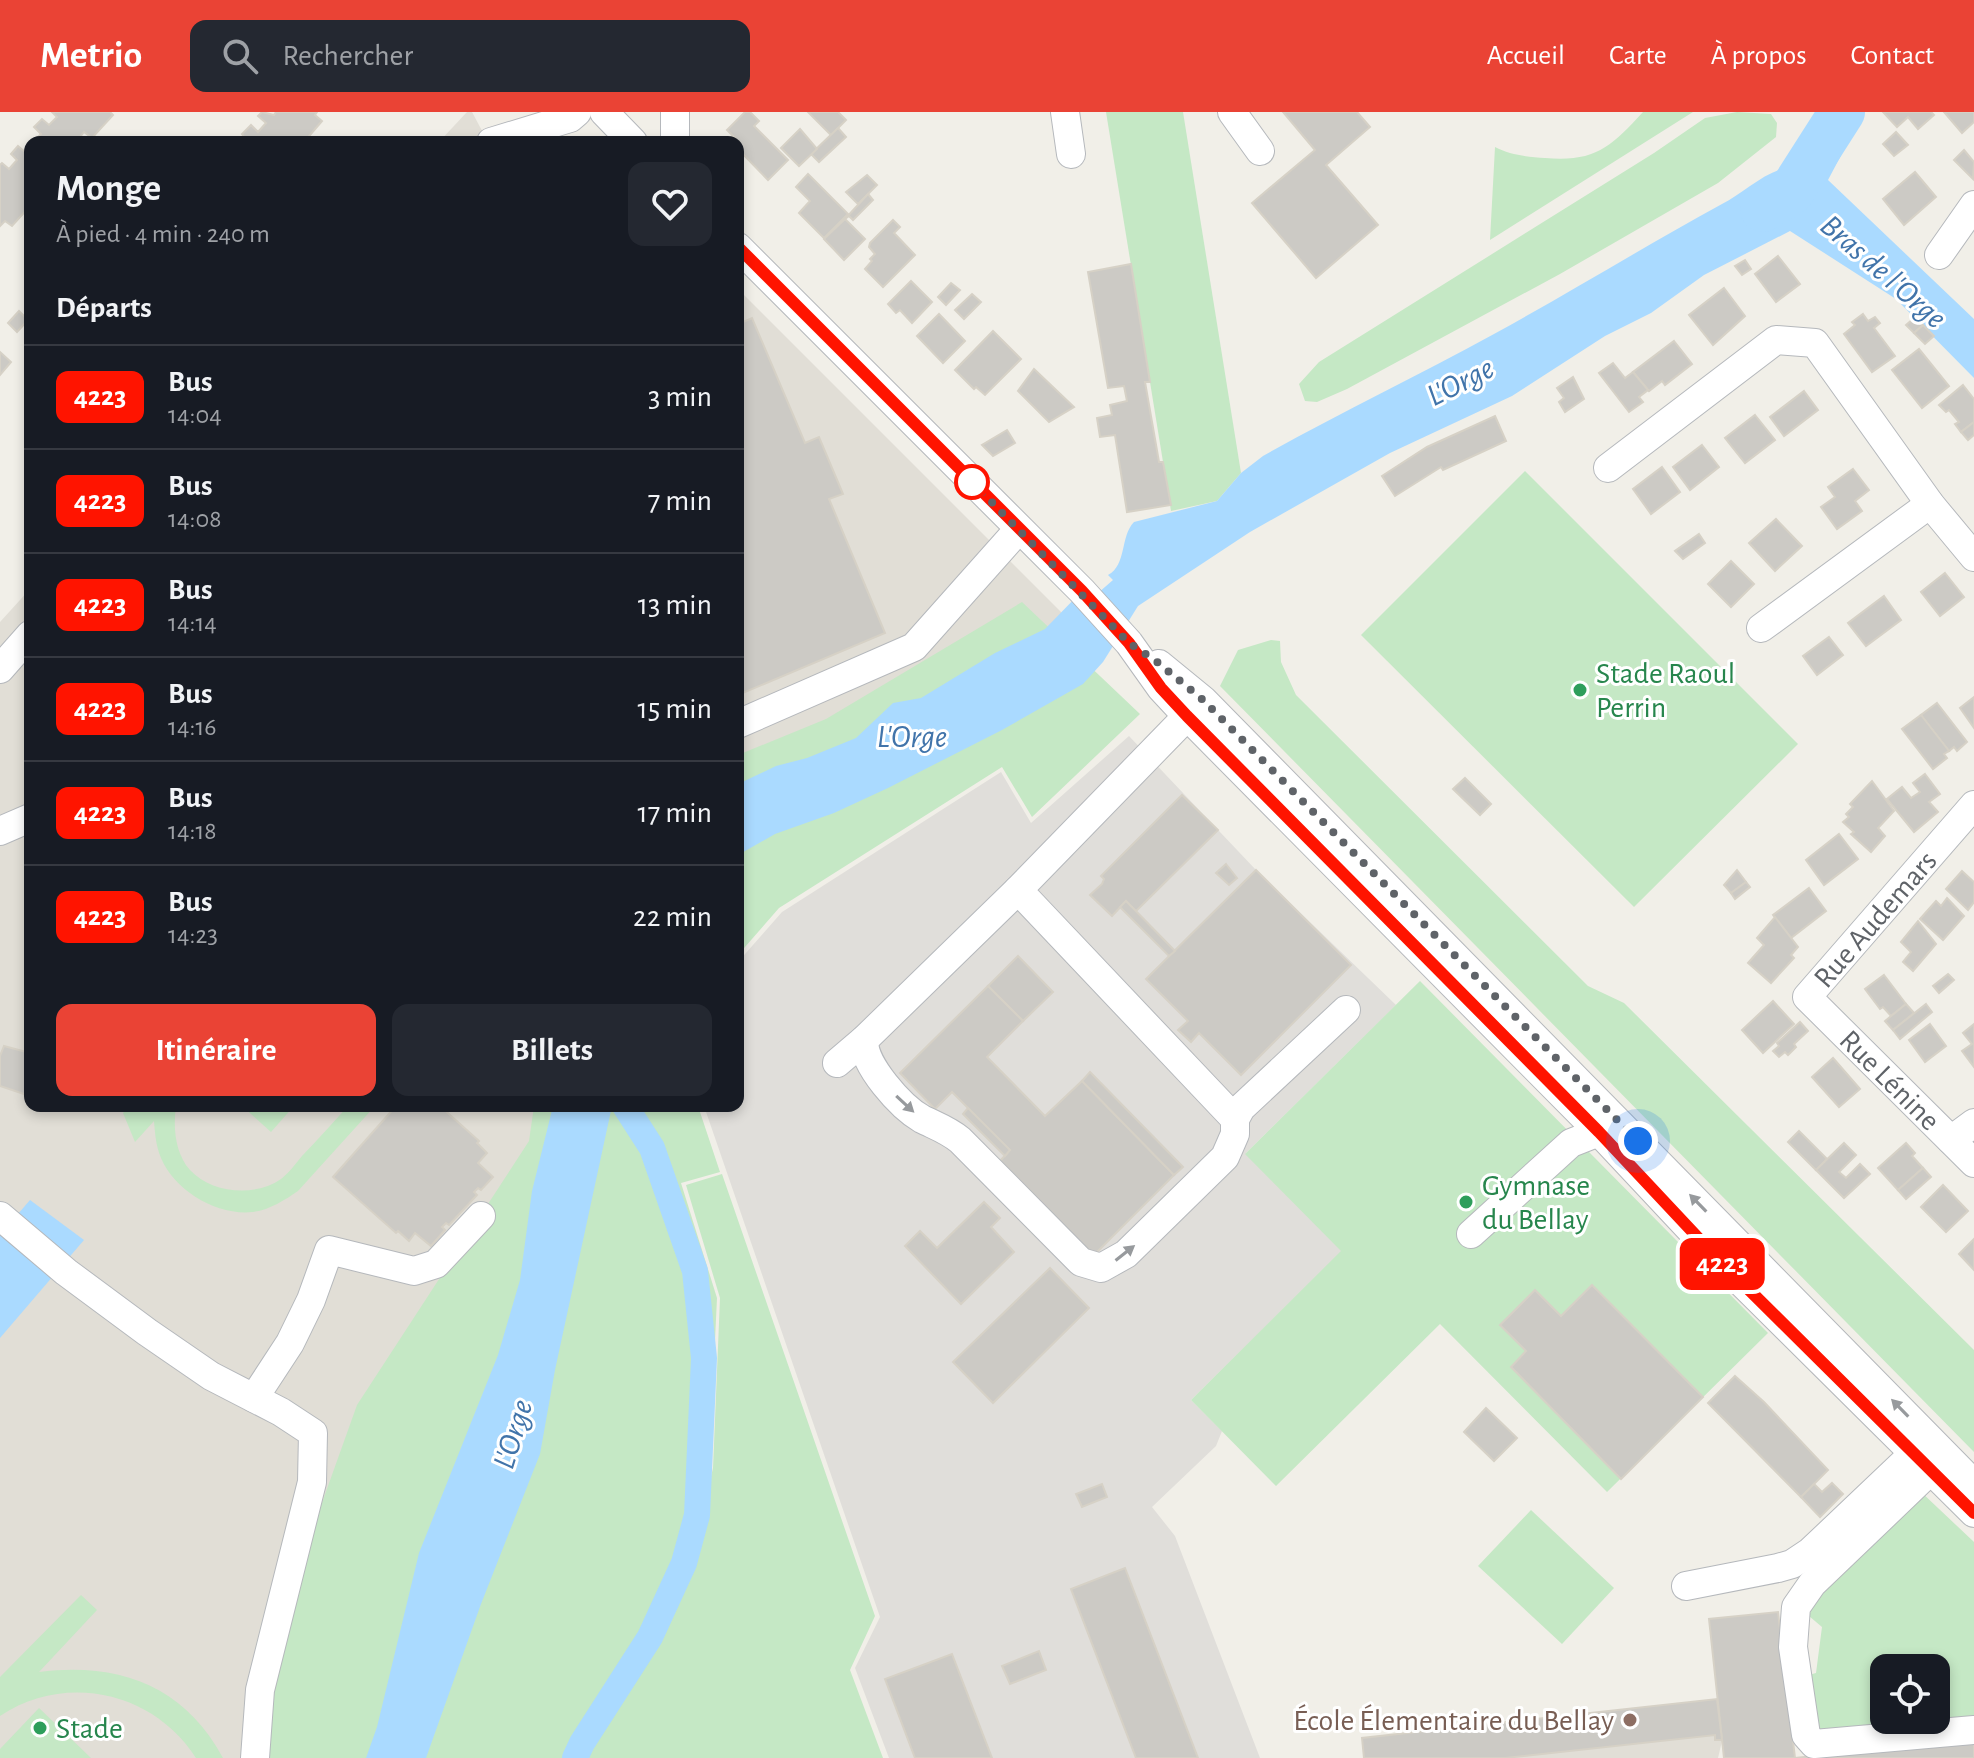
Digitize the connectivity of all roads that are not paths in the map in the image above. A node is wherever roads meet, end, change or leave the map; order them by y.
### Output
1 (577, 112) edge
2 (604, 112) edge
3 (675, 112) edge
4 (1065, 112) edge
5 (1232, 112) edge
6 (511, 136) edge
7 (627, 136) edge
8 (675, 136) edge
9 (1260, 151) dead end
10 (1071, 154) dead end
11 (1974, 205) edge
12 (744, 253) edge
13 (1939, 255) dead end
14 (1608, 468) dead end
15 (1930, 504) junction
16 (1019, 529) junction
17 (1974, 557) edge
18 (1761, 628) dead end
19 (24, 642) edge
20 (0, 669) edge
21 (1195, 708) junction
22 (744, 721) edge
23 (1974, 805) edge
24 (24, 821) edge
25 (0, 831) edge
26 (1018, 890) junction
27 (1807, 997) joint
28 (1346, 1010) dead end
29 (864, 1040) junction
30 (837, 1063) dead end
31 (1235, 1119) junction
32 (1974, 1123) edge
33 (1608, 1126) junction
34 (1951, 1140) junction
35 (1974, 1163) edge
36 (481, 1216) dead end
37 (2, 1218) edge
38 (1471, 1234) dead end
39 (254, 1398) junction
40 (1931, 1454) junction
41 (1974, 1484) edge
42 (1974, 1513) edge
43 (1686, 1586) dead end
44 (1974, 1730) edge
45 (255, 1758) edge

1 - 6 street
2 - 7 street
3 - 8 street
4 - 10 street
5 - 9 street
11 - 13 street
12 - 16 street
14 - 15 street
15 - 17 street
15 - 18 street
16 - 21 street
16 - 22 street
19 - 20 street
21 - 26 street
21 - 33 street
23 - 27 street, Rue Audemars
24 - 25 street
26 - 29 street
26 - 31 street
27 - 34 street, Rue Lénine
28 - 31 street
29 - 30 street
29 -> 31 street
32 - 34 street
33 - 38 street
33 - 40 street
34 - 35 street, Rue Lénine
36 - 39 street
37 - 39 street
39 - 45 street
40 - 41 street
40 - 42 street
40 - 43 street
40 - 44 street

